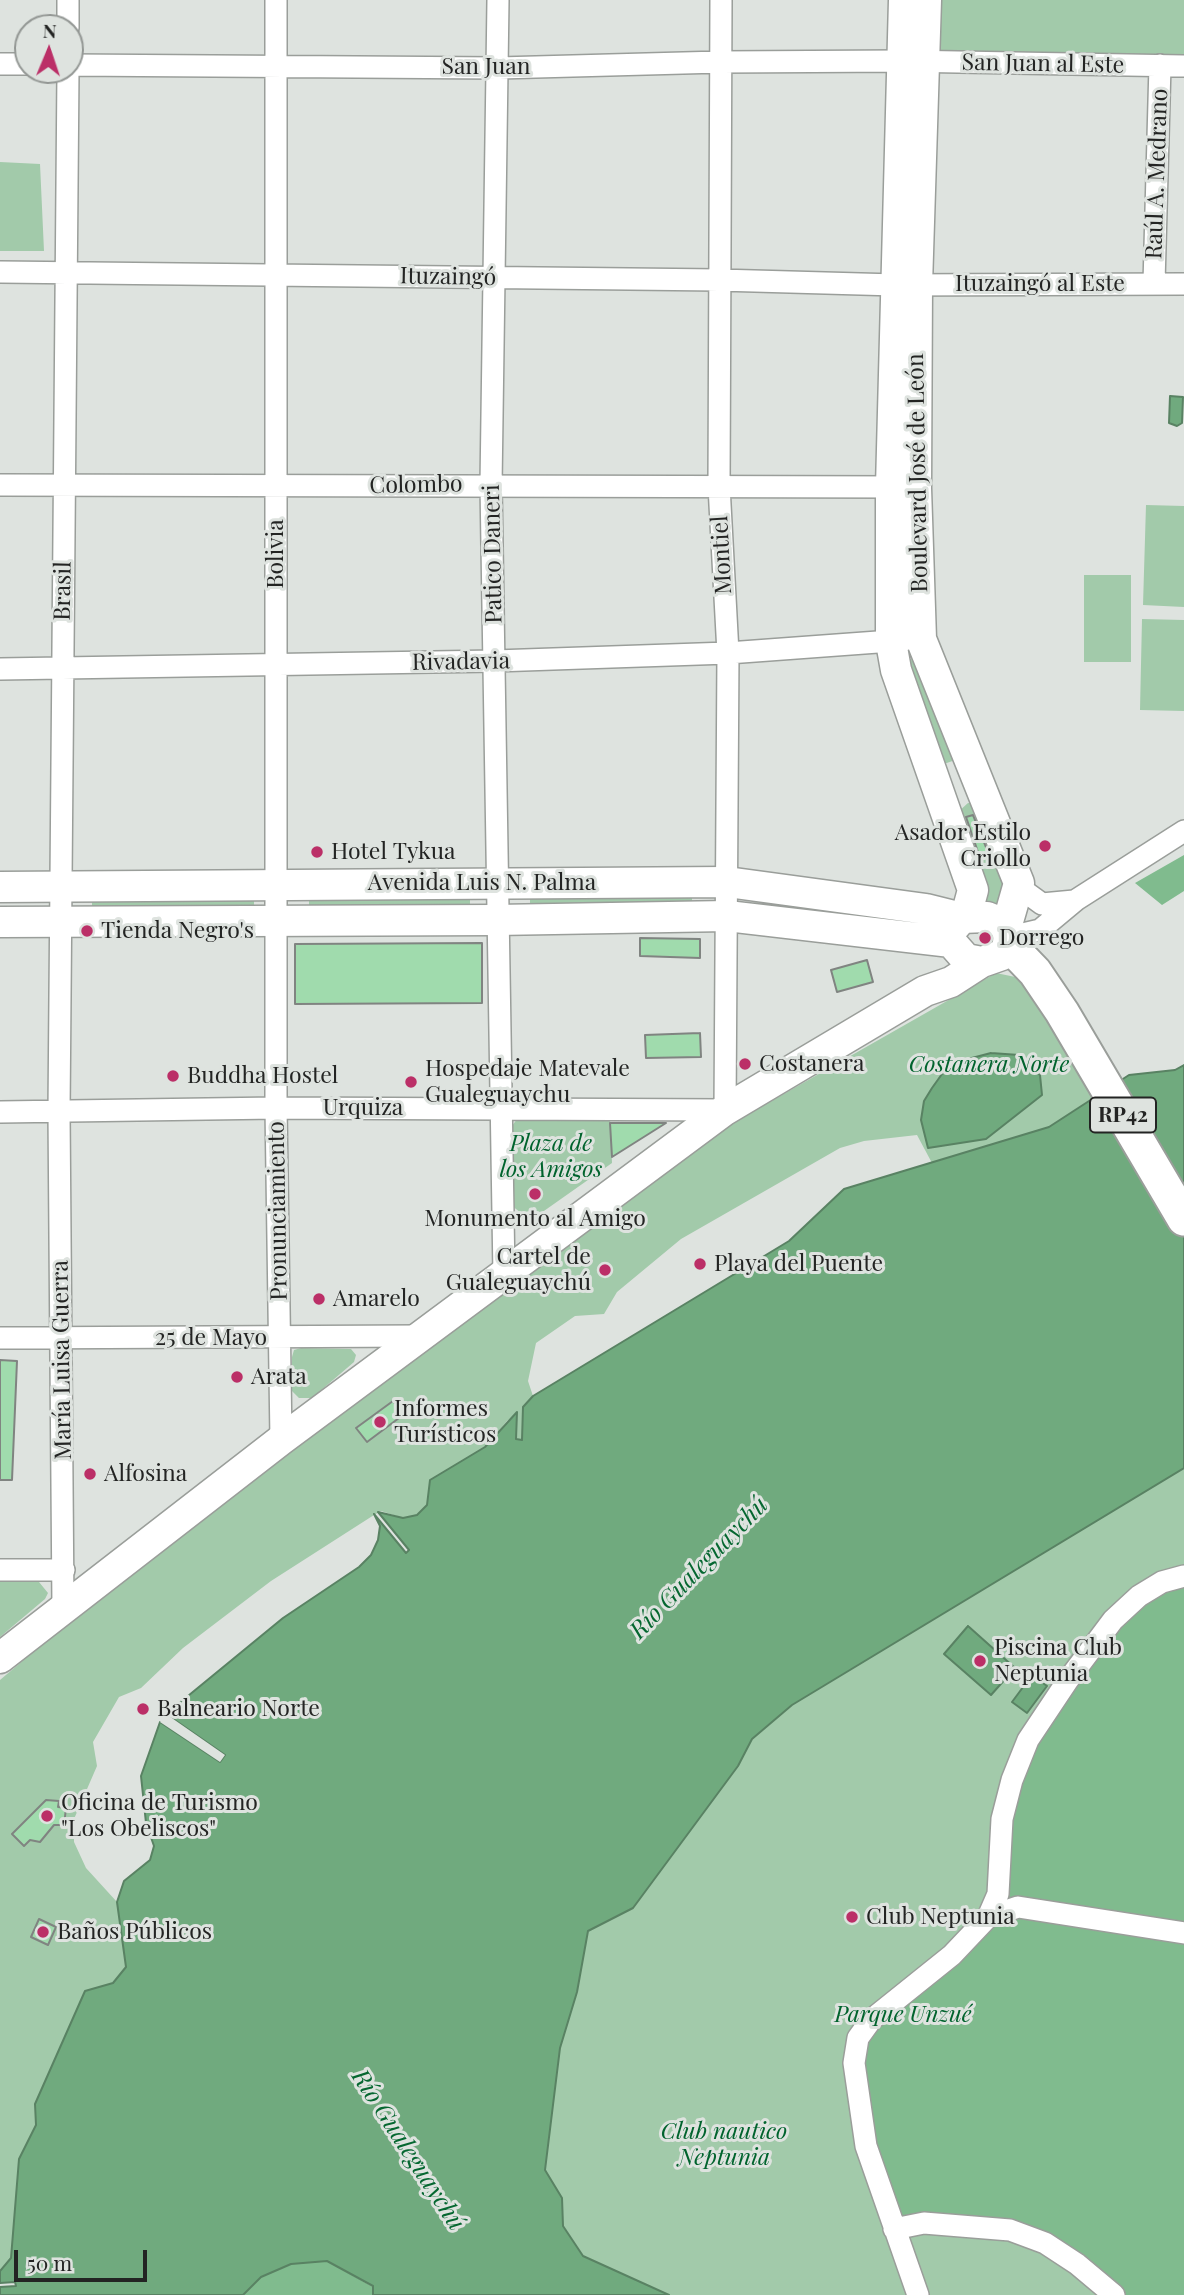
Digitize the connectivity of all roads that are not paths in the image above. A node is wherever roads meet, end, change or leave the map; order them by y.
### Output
1 (276, 0) edge
2 (498, 0) edge
3 (721, 0) edge
4 (904, 0) edge
5 (926, 0) edge
6 (720, 62) junction
7 (913, 62) junction
8 (84, 65) edge
9 (1160, 65) junction
10 (1184, 65) edge
11 (276, 66) junction
12 (499, 68) junction
13 (68, 84) edge
14 (0, 272) edge
15 (66, 273) junction
16 (276, 275) junction
17 (493, 278) junction
18 (719, 280) junction
19 (1154, 283) junction
20 (1184, 284) edge
21 (906, 285) junction
22 (0, 485) edge
23 (64, 485) junction
24 (491, 485) junction
25 (719, 486) junction
26 (276, 487) junction
27 (904, 487) junction
28 (921, 639) junction
29 (891, 642) junction
30 (727, 653) junction
31 (495, 662) junction
32 (276, 664) junction
33 (63, 668) junction
34 (0, 669) edge
35 (1184, 831) edge
36 (727, 882) junction
37 (496, 883) junction
38 (276, 885) junction
39 (61, 886) junction
40 (0, 887) edge
41 (1020, 888) junction
42 (1076, 900) junction
43 (727, 916) junction
44 (496, 920) junction
45 (0, 922) edge
46 (276, 922) junction
47 (61, 923) junction
48 (958, 930) junction
49 (1002, 942) junction
50 (925, 991) junction
51 (276, 1108) junction
52 (501, 1109) junction
53 (725, 1110) junction
54 (0, 1112) edge
55 (59, 1112) junction
56 (1184, 1219) edge
57 (504, 1275) junction
58 (422, 1336) junction
59 (0, 1338) edge
60 (279, 1338) junction
61 (62, 1339) junction
62 (281, 1440) junction
63 (0, 1570) edge
64 (64, 1570) junction
65 (1184, 1576) edge
66 (63, 1608) junction
67 (0, 1658) edge
68 (998, 1894) junction
69 (1018, 1907) junction
70 (988, 1917) junction
71 (1184, 1933) edge
72 (894, 2229) junction
73 (918, 2295) edge
74 (1114, 2295) edge

1 - 11 street, Bolivia
2 - 12 street, Patico Daneri
3 - 6 street, Montiel
4 - 7 main road, Boulevard José de León
5 - 7 main road, Boulevard José de León
6 - 7 street, San Juan
6 - 12 street, San Juan
6 - 18 street, Montiel
7 - 9 street, San Juan al Este
7 - 21 main road, Boulevard José de León
8 - 11 street, San Juan
9 - 10 street, San Juan al Este
9 - 19 street, Raúl A. Medrano
11 - 12 street, San Juan
11 - 16 street, Bolivia
12 - 17 street, Patico Daneri
13 - 15 street, Brasil
14 - 15 street, Ituzaingó
15 - 16 street, Ituzaingó
15 - 23 street, Brasil
16 - 17 street, Ituzaingó
16 - 26 street, Bolivia
17 - 18 street, Ituzaingó
17 - 24 street, Patico Daneri
18 - 21 street, Ituzaingó
18 - 25 street, Montiel
19 - 20 street, Ituzaingó al Este
19 - 21 street, Ituzaingó al Este
21 - 27 main road, Boulevard José de León
22 - 23 street, Colombo
23 - 26 street, Colombo
23 - 33 street, Brasil
24 - 25 street, Colombo
24 - 26 street, Colombo
24 - 31 street, Patico Daneri
25 - 27 street, Colombo
25 - 30 street, Montiel
26 - 32 street, Bolivia
27 - 28 main road, Boulevard José de León
27 - 29 main road, Boulevard José de León
28 - 29 street, Rivadavia
28 - 41 main road, Boulevard José de León
29 - 30 street, Rivadavia
29 - 48 main road, Boulevard José de León
30 - 31 street, Rivadavia
30 - 36 street, Montiel
31 - 32 street, Rivadavia
31 - 37 street, Patico Daneri
32 - 33 street, Rivadavia
32 - 38 street, Bolivia
33 - 34 street, Rivadavia
33 - 39 street, Brasil
35 - 42 street
36 - 37 main road, Avenida Luis N. Palma
36 - 43 street, Montiel
36 - 48 main road, Avenida Luis N. Palma
37 - 38 main road, Avenida Luis N. Palma
37 - 44 street, Patico Daneri
38 - 39 main road, Avenida Luis N. Palma
38 - 46 street, Bolivia
39 - 40 main road, Avenida Luis N. Palma
39 - 47 street, Brasil
41 - 42 street
41 - 49 main road
42 - 49 street
43 - 44 main road, Avenida Luis N. Palma
43 - 48 main road, Avenida Luis N. Palma
43 - 53 street, Montiel
44 - 46 main road, Avenida Luis N. Palma
44 - 52 street, Patico Daneri
45 - 47 main road, Avenida Luis N. Palma
46 - 47 main road, Avenida Luis N. Palma
46 - 51 street, Bolivia
47 - 55 street, Brasil
48 - 49 main road
48 - 49 main road
48 - 50 main road
49 - 50 main road
49 - 56 main road, RP42
50 - 53 main road
51 - 52 street, Urquiza
51 - 55 street, Urquiza
51 - 60 street, Pronunciamiento
52 - 53 street, Urquiza
52 - 57 street, Patico Daneri
53 - 57 main road
54 - 55 street, Urquiza
55 - 61 street, María Luisa Guerra
57 - 58 main road
58 - 60 street, 25 de Mayo
58 - 62 main road
59 - 61 street, 25 de Mayo
60 - 61 street, 25 de Mayo
60 - 62 street, Pronunciamiento
61 - 64 street, María Luisa Guerra
62 - 66 main road
63 - 64 street
64 - 66 street, María Luisa Guerra
65 - 68 street
66 - 67 main road
68 - 69 street
68 - 70 street
69 - 70 street
69 - 71 street
70 - 72 street
72 - 73 street
72 - 74 street

